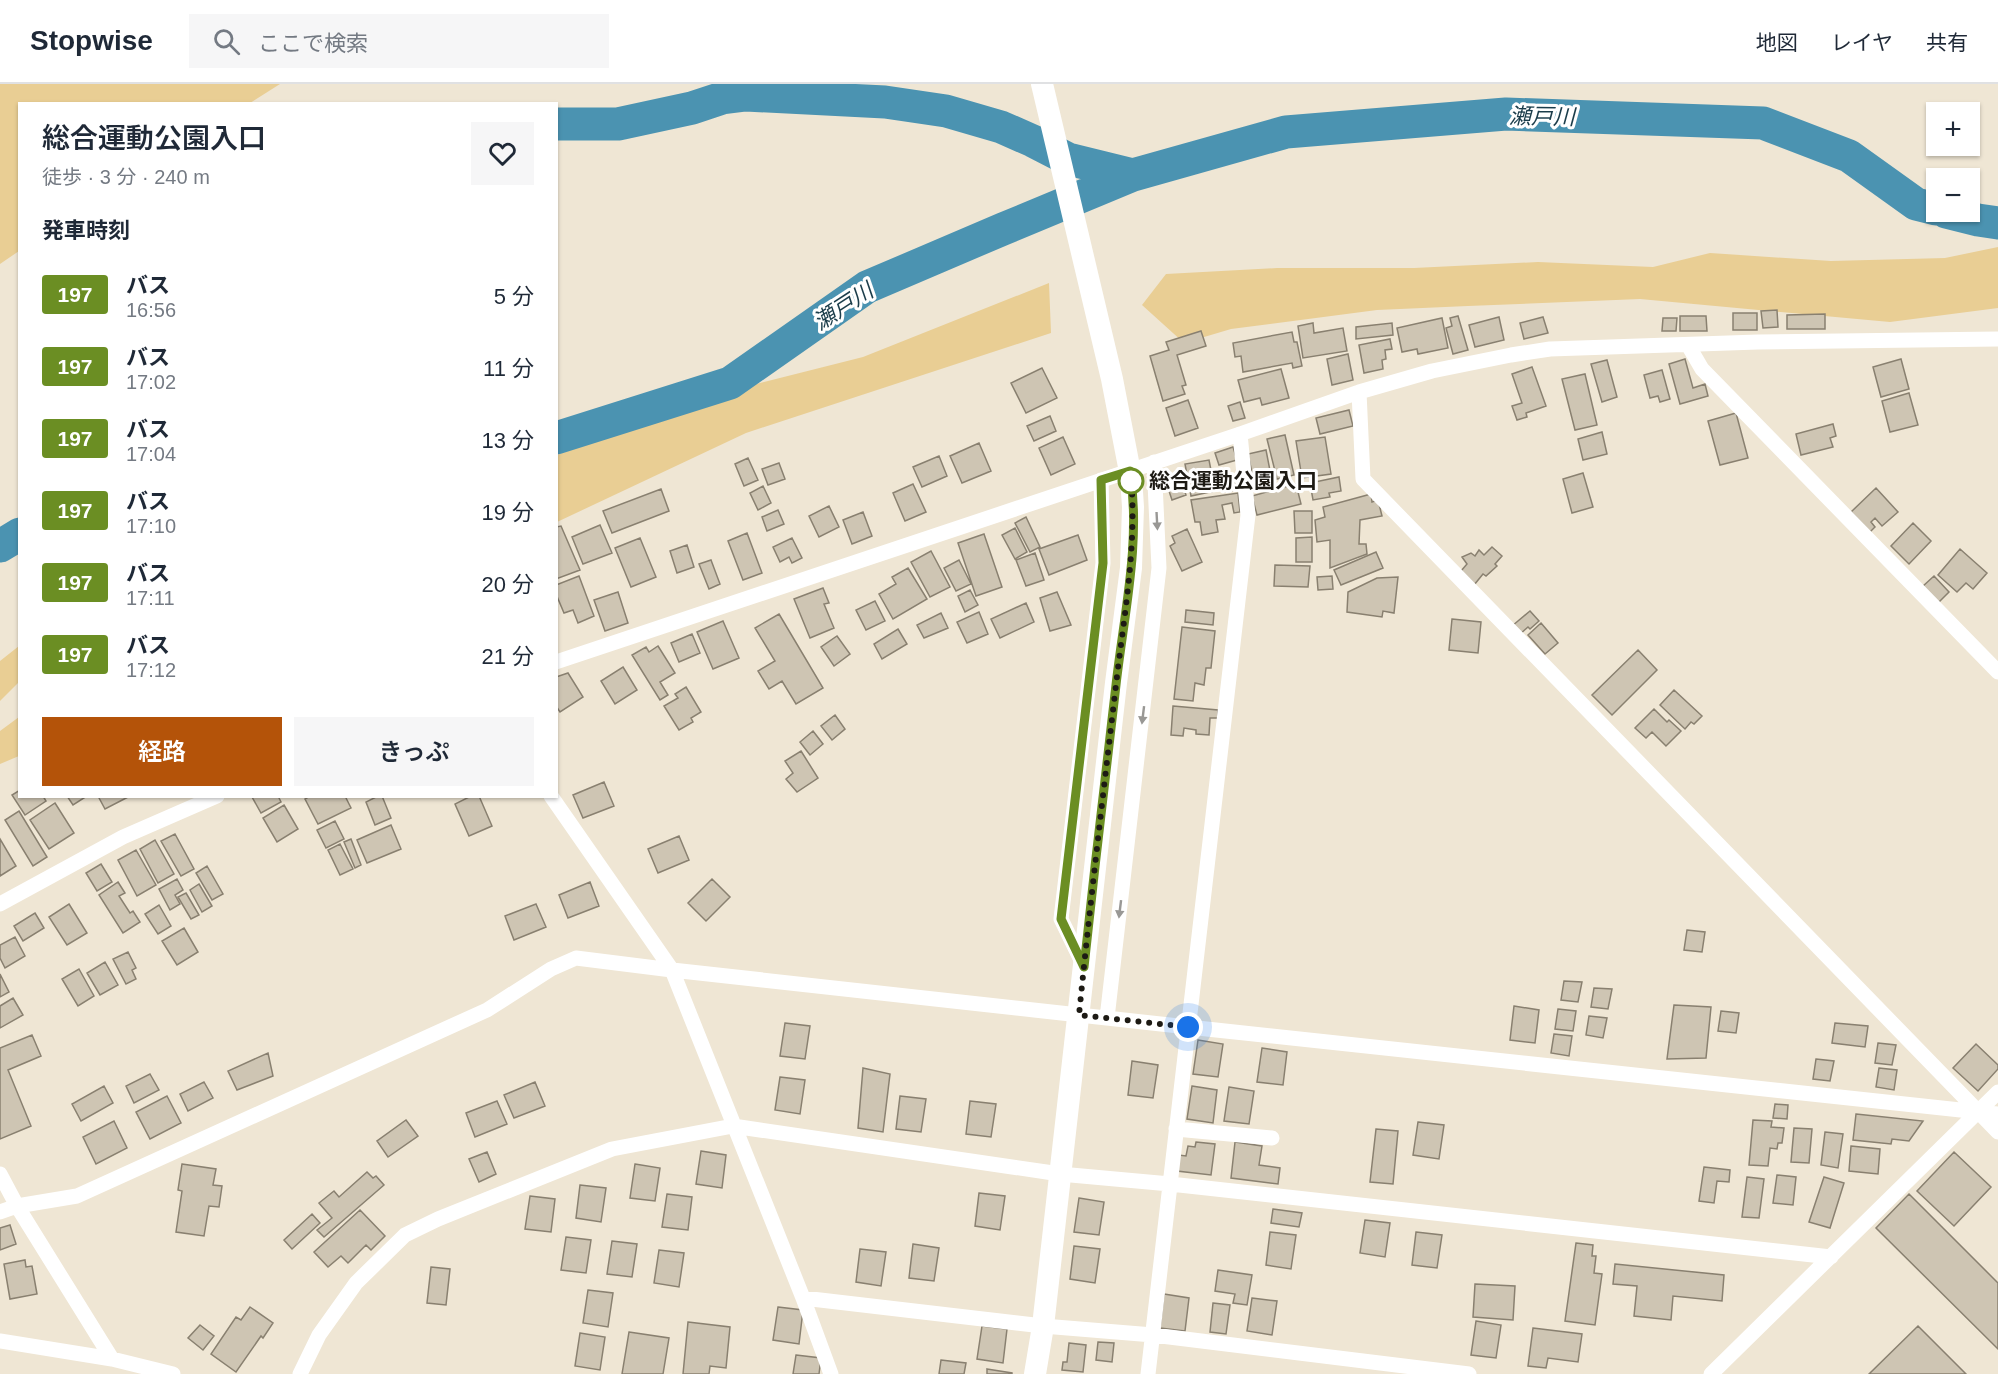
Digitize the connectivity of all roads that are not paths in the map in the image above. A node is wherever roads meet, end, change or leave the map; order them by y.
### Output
1 (1042, 84) edge
2 (1998, 339) edge
3 (1688, 345) junction
4 (1359, 392) junction
5 (1240, 434) junction
6 (1154, 462) junction
7 (1101, 480) junction
8 (558, 661) edge
9 (1998, 672) edge
10 (212, 798) edge
11 (552, 798) edge
12 (0, 904) edge
13 (1084, 967) junction
14 (672, 970) junction
15 (1079, 1015) junction
16 (1107, 1018) junction
17 (1188, 1027) junction
18 (1998, 1092) edge
19 (1978, 1112) junction
20 (1998, 1114) edge
21 (733, 1126) junction
22 (1176, 1129) junction
23 (1998, 1132) edge
24 (1272, 1138) dead end
25 (0, 1174) edge
26 (1060, 1174) junction
27 (1170, 1184) junction
28 (17, 1206) junction
29 (0, 1212) edge
30 (1831, 1257) junction
31 (803, 1298) junction
32 (1043, 1326) junction
33 (1153, 1335) junction
34 (0, 1341) edge
35 (112, 1359) junction
36 (173, 1374) edge
37 (300, 1374) edge
38 (831, 1374) edge
39 (1035, 1374) edge
40 (1148, 1374) edge
41 (1468, 1374) edge
42 (1711, 1374) edge

1 - 13 street
2 - 3 street
3 - 4 street
3 - 9 street
4 - 5 street
4 - 19 street
5 - 6 street
5 - 17 street
6 - 7 street
6 -> 16 street
7 - 8 street
7 - 13 street
10 - 12 street
11 - 14 street
13 - 15 street
14 - 15 street
14 - 21 street
14 - 28 street
15 - 16 street
15 - 26 street
16 - 17 street
17 - 19 street
17 - 22 street
18 - 19 street
19 - 20 street
19 - 23 street
19 - 30 street
21 - 26 street
21 - 31 street
21 - 37 street
22 - 24 street
22 - 27 street
25 - 28 street
26 - 27 street
26 - 32 street
27 - 30 street
27 - 33 street
28 - 29 street
28 - 35 street
30 - 42 street
31 - 32 street
31 - 38 street
32 - 33 street
32 - 39 street
33 - 40 street
33 - 41 street
34 - 35 street
35 - 36 street

